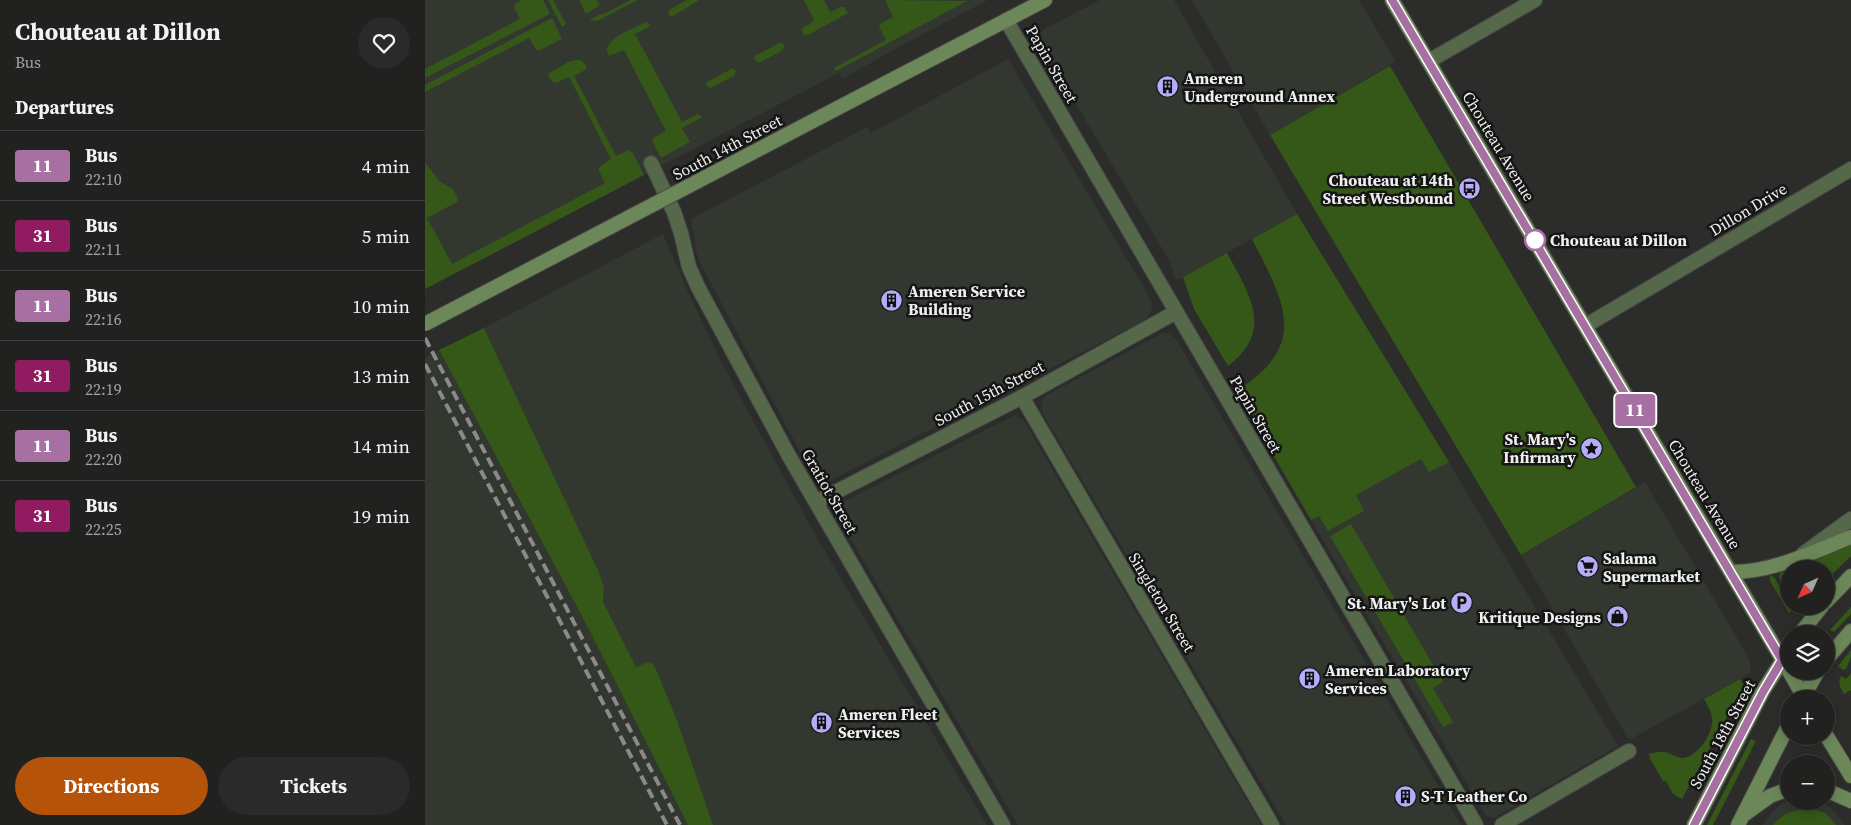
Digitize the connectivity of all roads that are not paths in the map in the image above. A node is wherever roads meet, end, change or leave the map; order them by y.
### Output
1 (1045, 0) edge
2 (1392, 0) edge
3 (1535, 0) edge
4 (1006, 20) junction
5 (1429, 61) junction
6 (651, 163) dead end
7 (1851, 169) edge
8 (1176, 312) junction
9 (425, 324) edge
10 (1585, 326) junction
11 (1022, 397) junction
12 (816, 502) junction
13 (1851, 519) edge
14 (1851, 537) edge
15 (1800, 556) junction
16 (1731, 572) junction
17 (1851, 576) edge
18 (1835, 593) edge
19 (1815, 615) edge
20 (1807, 625) edge
21 (1851, 631) edge
22 (1835, 650) edge
23 (1780, 652) edge
24 (1780, 672) edge
25 (1780, 742) edge
26 (1833, 745) edge
27 (1629, 751) dead end
28 (1851, 776) edge
29 (1780, 792) edge
30 (1835, 794) edge
31 (1851, 801) edge
32 (1740, 820) edge
33 (1003, 825) edge
34 (1272, 825) edge
35 (1476, 825) edge
36 (1502, 825) edge
37 (1694, 825) edge

1 - 4 main road, South 14th Street
2 - 5 main road, Chouteau Avenue
3 - 5 street
4 - 8 street, Papin Street
4 - 9 main road, South 14th Street, bridge
5 - 10 main road, Chouteau Avenue
6 - 12 street, Gratiot Street
7 - 10 street, Dillon Drive
8 - 11 street, South 15th Street
8 - 35 street, Papin Street
10 - 16 main road, Chouteau Avenue
11 - 12 street, South 15th Street
11 - 34 street, Singleton Street
12 - 33 street, Gratiot Street
13 - 15 street
14 - 15 main road
15 - 16 main road
16 - 23 main road, Chouteau Avenue
17 - 18 main road
19 - 20 main road
21 - 22 main road
24 - 37 main road, South 18th Street
25 - 32 main road
26 - 28 main road
27 - 36 street
29 - 32 main road
30 - 31 main road

